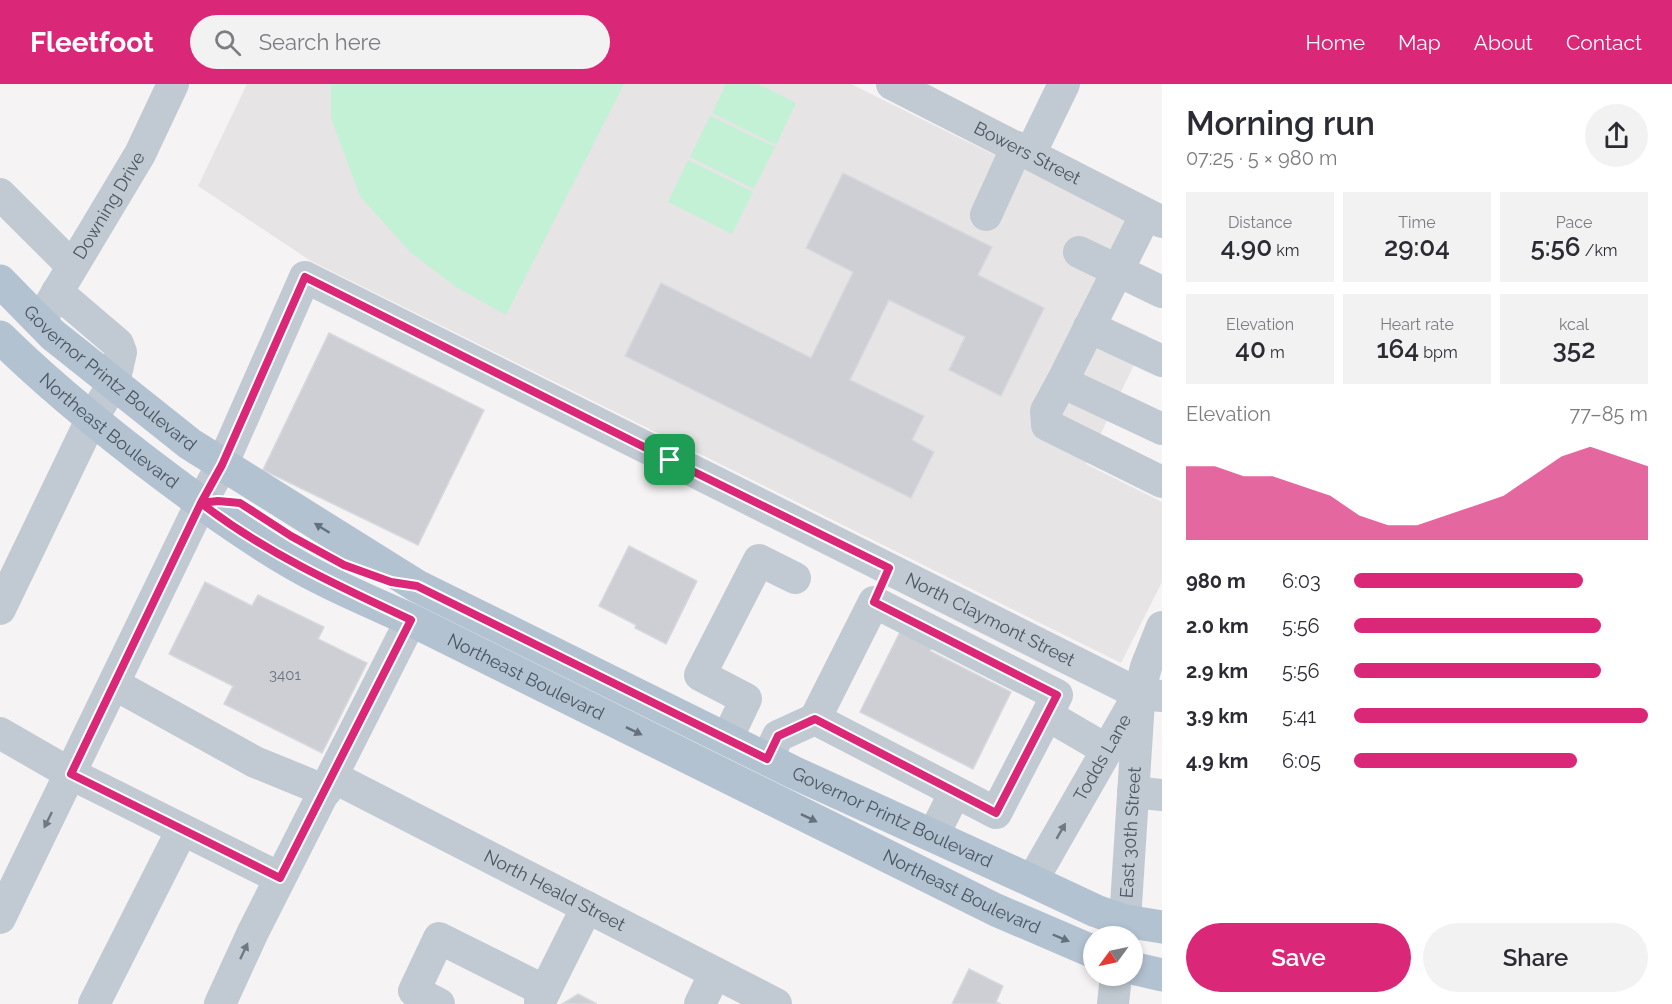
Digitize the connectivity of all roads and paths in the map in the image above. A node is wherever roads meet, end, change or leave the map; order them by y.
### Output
1 (173, 84) edge
2 (892, 84) edge
3 (1064, 84) edge
4 (1024, 151) junction
5 (0, 194) edge
6 (986, 215) dead end
7 (1154, 218) edge
8 (1079, 252) dead end
9 (1117, 271) junction
10 (65, 279) junction
11 (0, 282) edge
12 (1162, 292) edge
13 (39, 322) junction
14 (1089, 327) junction
15 (0, 337) edge
16 (1162, 361) edge
17 (1062, 381) junction
18 (114, 383) junction
19 (92, 420) junction
20 (1162, 429) edge
21 (222, 465) junction
22 (1162, 482) edge
23 (201, 503) junction
24 (817, 532) junction
25 (889, 568) junction
26 (417, 586) junction
27 (874, 602) junction
28 (0, 609) edge
29 (980, 614) junction
30 (411, 620) junction
31 (1162, 627) edge
32 (964, 647) junction
33 (708, 679) junction
34 (114, 684) junction
35 (1151, 695) edge
36 (1047, 715) junction
37 (815, 719) junction
38 (689, 720) junction
39 (0, 734) edge
40 (727, 739) junction
41 (1107, 750) junction
42 (767, 759) junction
43 (71, 774) junction
44 (329, 784) junction
45 (955, 792) junction
46 (1148, 793) edge
47 (182, 830) junction
48 (933, 836) junction
49 (280, 878) junction
50 (1032, 881) junction
51 (587, 908) junction
52 (0, 918) edge
53 (1121, 926) edge
54 (1124, 926) edge
55 (1162, 927) edge
56 (1143, 928) edge
57 (1083, 947) edge
58 (1143, 971) edge
59 (715, 973) junction
60 (1162, 975) edge
61 (1115, 986) edge
62 (94, 1004) edge
63 (220, 1004) edge
64 (439, 1004) edge
65 (699, 1004) edge
66 (776, 1004) edge
67 (1113, 1004) edge

1 - 10 street, Downing Drive
2 - 4 street, Bowers Street
3 - 4 street
4 - 6 street
4 - 7 street, Bowers Street
5 - 10 street
7 - 9 street
8 - 9 street
9 - 12 street
9 - 14 street
10 - 13 street, Downing Drive
10 - 18 street
11 - 13 main road, Governor Printz Boulevard
13 - 18 main road, Governor Printz Boulevard
14 - 16 street
14 - 17 street
15 - 19 main road, Northeast Boulevard
17 - 20 street
17 - 22 street
18 - 19 street
18 - 21 main road, Governor Printz Boulevard
19 - 23 main road, Northeast Boulevard
19 - 28 street
21 - 23 street
21 - 24 street, North Claymont Street
26 -> 21 main road, Governor Printz Boulevard
23 - 26 main road
23 - 30 main road, Northeast Boulevard
23 - 34 street
24 - 25 street, North Claymont Street
24 - 33 street
25 - 27 street
25 - 29 street, North Claymont Street
26 - 38 main road, Governor Printz Boulevard
27 - 32 street
27 - 37 street
29 - 32 street
29 - 35 street, North Claymont Street
30 - 44 street
30 -> 57 main road, Northeast Boulevard
31 - 35 street, Todds Lane
32 - 36 street
33 - 38 street
33 - 40 street
34 - 43 street
34 - 44 street, North Heald Street
35 - 41 street, Todds Lane
35 - 46 street, East 30th Street
36 - 41 street
36 - 45 street
37 - 42 street
37 - 45 street
38 - 40 main road, Governor Printz Boulevard
39 - 43 street
40 - 42 main road, Governor Printz Boulevard
50 -> 41 street, Todds Lane
42 - 48 main road, Governor Printz Boulevard
43 - 47 street
43 -> 52 street
44 - 49 street
44 - 51 street, North Heald Street
45 - 48 street
46 - 54 street, East 30th Street
47 - 49 street
47 - 62 street
48 - 50 main road, Governor Printz Boulevard
63 -> 49 street
50 - 53 main road, Governor Printz Boulevard
51 - 59 street, North Heald Street
51 - 64 street
55 - 56 main road
58 - 60 main road
59 - 65 street
59 - 66 street, North Heald Street
61 - 67 street

